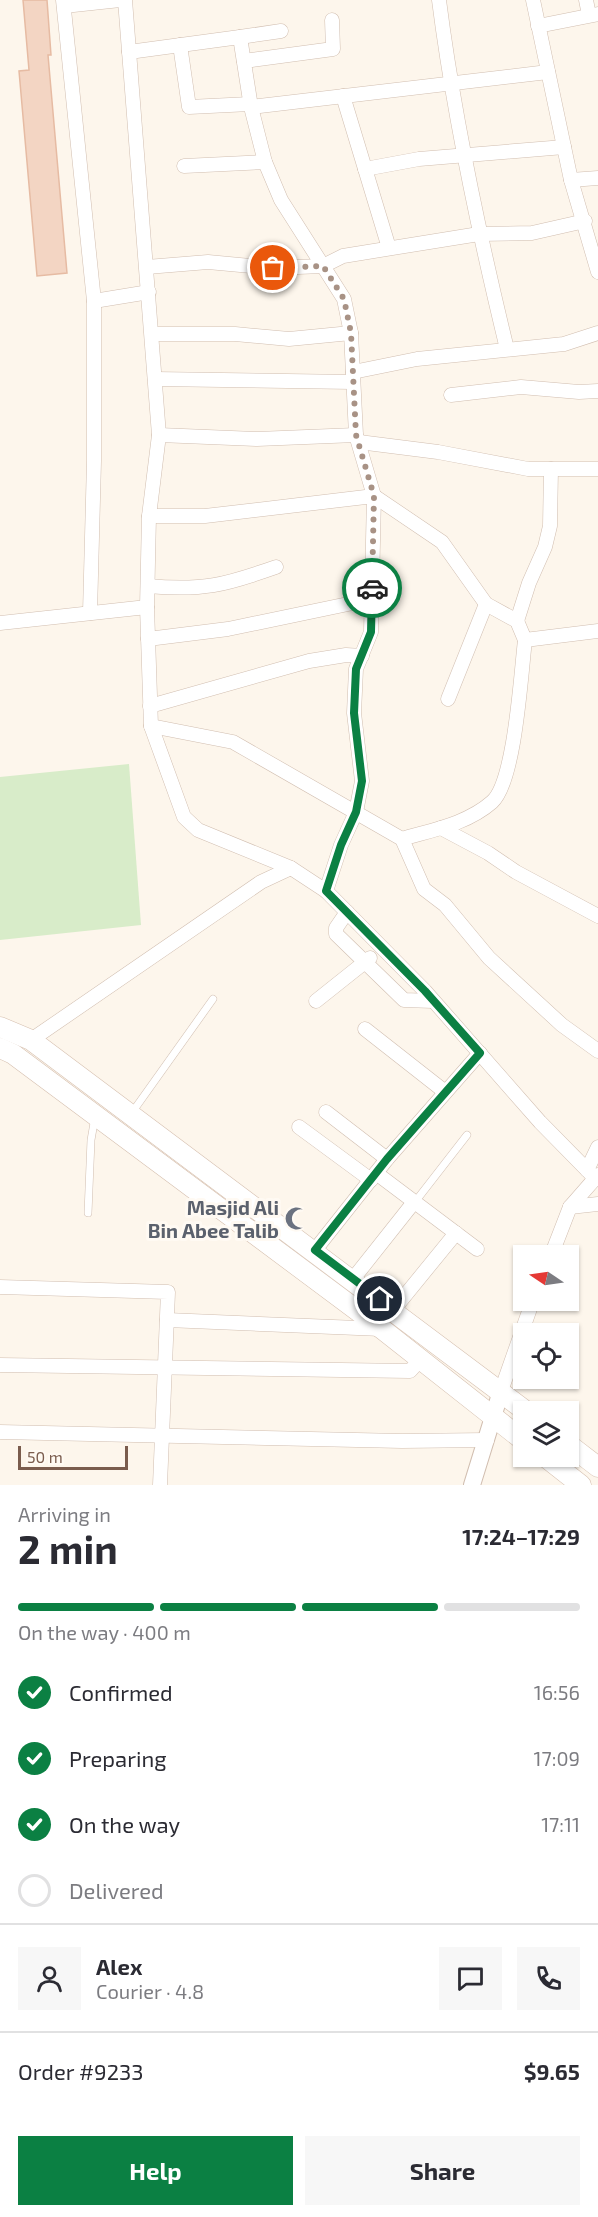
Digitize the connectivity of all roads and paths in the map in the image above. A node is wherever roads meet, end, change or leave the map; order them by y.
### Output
1 (120, 0) edge
2 (125, 0) edge
3 (439, 0) edge
4 (533, 0) edge
5 (586, 0) edge
6 (63, 3) edge
7 (594, 14) edge
8 (332, 20) dead end
9 (538, 26) junction
10 (281, 31) dead end
11 (240, 37) junction
12 (180, 45) junction
13 (129, 52) junction
14 (244, 61) junction
15 (548, 72) junction
16 (450, 85) junction
17 (343, 96) junction
18 (251, 106) junction
19 (564, 147) junction
20 (465, 157) junction
21 (265, 162) junction
22 (184, 166) dead end
23 (365, 169) junction
24 (598, 178) edge
25 (571, 180) junction
26 (585, 221) junction
27 (479, 234) junction
28 (389, 248) junction
29 (323, 266) junction
30 (147, 267) junction
31 (598, 272) edge
32 (149, 292) junction
33 (94, 300) junction
34 (351, 333) junction
35 (598, 333) edge
36 (152, 334) junction
37 (507, 349) junction
38 (353, 377) junction
39 (155, 379) junction
40 (598, 391) edge
41 (451, 395) dead end
42 (159, 435) junction
43 (358, 438) junction
44 (551, 469) junction
45 (598, 469) edge
46 (374, 496) junction
47 (149, 516) junction
48 (276, 567) dead end
49 (148, 586) junction
50 (372, 599) junction
51 (486, 604) junction
52 (147, 607) junction
53 (90, 613) junction
54 (518, 621) junction
55 (0, 622) edge
56 (598, 631) edge
57 (148, 639) junction
58 (525, 640) junction
59 (362, 656) junction
60 (448, 699) dead end
61 (150, 706) junction
62 (151, 726) junction
63 (356, 812) junction
64 (441, 828) junction
65 (402, 839) junction
66 (291, 868) junction
67 (326, 891) junction
68 (347, 912) junction
69 (598, 916) edge
70 (381, 949) junction
71 (365, 962) junction
72 (213, 999) dead end
73 (433, 1001) junction
74 (316, 1002) dead end
75 (0, 1027) edge
76 (365, 1029) dead end
77 (32, 1040) junction
78 (0, 1048) edge
79 (598, 1051) edge
80 (480, 1053) junction
81 (444, 1091) junction
82 (326, 1112) dead end
83 (95, 1114) junction
84 (130, 1116) junction
85 (299, 1126) dead end
86 (467, 1135) dead end
87 (598, 1147) edge
88 (178, 1150) junction
89 (387, 1159) junction
90 (166, 1168) junction
91 (593, 1174) edge
92 (373, 1176) junction
93 (414, 1202) junction
94 (598, 1204) edge
95 (570, 1207) junction
96 (88, 1213) dead end
97 (456, 1233) junction
98 (555, 1245) edge
99 (477, 1249) dead end
100 (315, 1250) junction
101 (353, 1279) junction
102 (0, 1287) edge
103 (394, 1310) junction
104 (529, 1311) edge
105 (167, 1320) junction
106 (382, 1329) junction
107 (420, 1360) junction
108 (0, 1365) edge
109 (165, 1368) junction
110 (501, 1391) junction
111 (513, 1401) edge
112 (494, 1418) junction
113 (0, 1432) edge
114 (513, 1433) edge
115 (162, 1436) junction
116 (488, 1440) junction
117 (579, 1452) edge
118 (558, 1467) edge
119 (598, 1467) edge
120 (160, 1485) edge
121 (472, 1485) edge
122 (581, 1485) edge

1 - 6 street
2 - 13 street
3 - 16 street
4 - 9 street
5 - 7 street
6 - 33 street
7 - 9 street
8 - 14 street
9 - 15 street
10 - 11 street
11 - 12 street
11 - 14 street
12 - 13 street
12 - 18 street
13 - 30 street
14 - 18 street
15 - 16 street
15 - 19 street
16 - 17 street
16 - 20 street
17 - 18 street
17 - 23 street
18 - 21 street
19 - 20 street
19 - 25 street
20 - 23 street
20 - 27 street
21 - 22 street
21 - 29 street
23 - 28 street
24 - 25 street
25 - 26 street
26 - 27 street
26 - 31 street
27 - 28 street
27 - 37 street
28 - 29 street
29 - 30 street
29 - 34 street
30 - 32 street
32 - 33 street
32 - 36 street
33 - 53 street
34 - 36 street
34 - 38 street
35 - 37 street
36 - 39 street
37 - 38 street
38 - 39 street
38 - 43 street
39 - 42 street
40 - 41 street
42 - 43 street
42 - 47 street
43 - 44 street
43 - 46 street
44 - 45 street
44 - 54 street
46 - 47 street
46 - 50 street
46 - 51 street
47 - 49 street
48 - 49 street
49 - 52 street
50 - 57 street
50 - 59 street
51 - 54 street
51 - 60 street
52 - 53 street
52 - 57 street
53 - 55 street
54 - 58 street
56 - 58 street
57 - 61 street
58 - 64 street
59 - 61 street
59 - 63 street
61 - 62 street
62 - 63 street
62 - 66 street
63 - 65 street
63 - 67 street
64 - 65 street
64 - 69 street
65 - 79 street
66 - 67 street
66 - 77 street
67 - 68 street
68 - 70 street
68 - 71 street
70 - 71 street
70 - 73 street
71 - 73 street
71 - 74 street
72 - 84 lane
73 - 80 street
75 - 77 main road
76 - 81 street
77 - 84 main road
78 - 83 main road
80 - 81 street
80 - 91 street
81 - 89 street
82 - 89 street
83 - 90 main road
83 - 96 lane
84 - 88 main road
85 - 92 street
86 - 93 lane
87 - 91 street
88 - 90 street
88 - 100 main road
89 - 92 street
90 - 106 main road
91 - 95 street
92 - 93 street
92 - 100 street
93 - 97 street
93 - 101 street
94 - 95 street
95 - 98 street
97 - 99 street
97 - 103 street
100 - 101 main road
101 - 103 main road
102 - 105 street
103 - 110 main road
104 - 110 street
105 - 106 street
105 - 109 street
106 - 107 main road
107 - 109 street
107 - 112 main road
108 - 109 street
109 - 115 street
110 - 111 main road
110 - 112 street
112 - 114 main road
112 - 116 street
113 - 115 street
115 - 116 street
115 - 120 street
116 - 121 street
117 - 119 main road
118 - 122 main road

